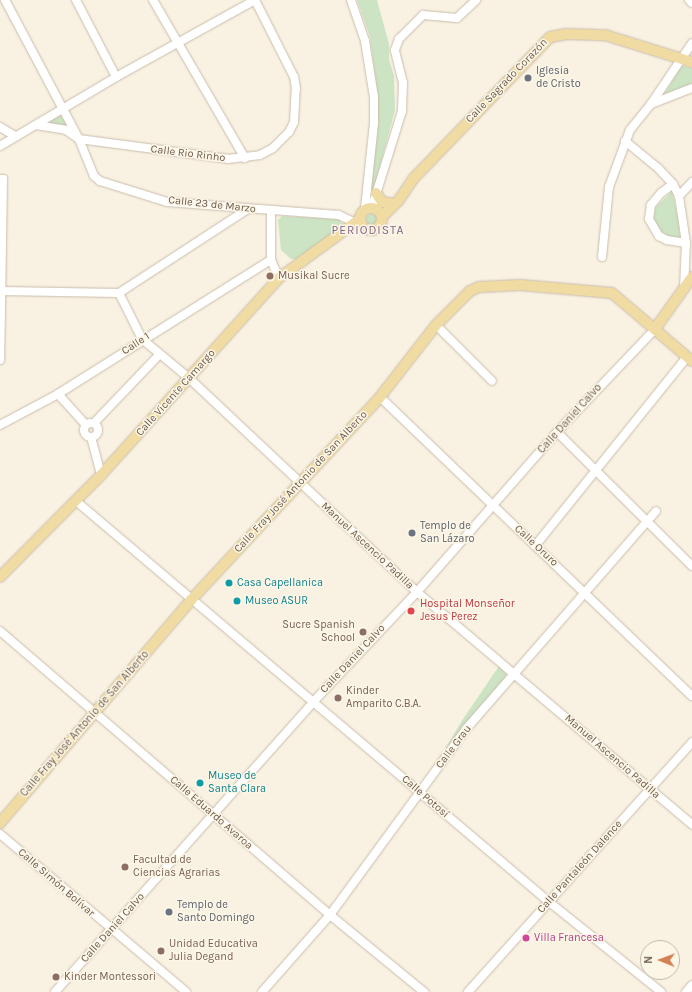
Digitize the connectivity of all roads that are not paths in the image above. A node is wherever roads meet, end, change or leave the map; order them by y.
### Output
1 (5, 0) edge
2 (76, 0) edge
3 (153, 0) edge
4 (255, 0) edge
5 (351, 0) edge
6 (476, 0) edge
7 (689, 0) edge
8 (692, 3) edge
9 (179, 43) junction
10 (692, 43) edge
11 (679, 58) junction
12 (692, 62) edge
13 (116, 77) junction
14 (692, 88) edge
15 (651, 104) junction
16 (63, 109) junction
17 (36, 125) junction
18 (0, 127) edge
19 (15, 136) junction
20 (79, 139) junction
21 (625, 141) junction
22 (0, 146) edge
23 (245, 158) junction
24 (0, 179) edge
25 (692, 182) edge
26 (673, 184) junction
27 (376, 193) junction
28 (679, 196) junction
29 (394, 204) junction
30 (369, 208) junction
31 (248, 209) junction
32 (271, 211) junction
33 (382, 217) junction
34 (359, 222) junction
35 (686, 243) junction
36 (602, 257) dead end
37 (271, 260) junction
38 (692, 277) edge
39 (279, 278) junction
40 (684, 289) junction
41 (1, 291) junction
42 (119, 293) junction
43 (436, 325) junction
44 (655, 329) junction
45 (142, 340) junction
46 (160, 354) junction
47 (689, 359) edge
48 (0, 360) edge
49 (190, 379) junction
50 (492, 381) dead end
51 (58, 394) junction
52 (380, 396) junction
53 (0, 424) edge
54 (90, 424) junction
55 (557, 432) junction
56 (91, 437) junction
57 (596, 470) junction
58 (101, 475) junction
59 (299, 483) junction
60 (76, 501) junction
61 (492, 506) junction
62 (656, 511) dead end
63 (648, 520) junction
64 (535, 546) junction
65 (692, 566) edge
66 (0, 577) edge
67 (417, 592) junction
68 (584, 593) junction
69 (191, 600) junction
70 (0, 631) edge
71 (515, 674) junction
72 (692, 696) edge
73 (314, 701) junction
74 (95, 712) junction
75 (692, 742) edge
76 (650, 790) junction
77 (420, 793) junction
78 (214, 816) junction
79 (0, 823) edge
80 (692, 824) edge
81 (0, 834) edge
82 (548, 901) junction
83 (330, 915) junction
84 (112, 930) junction
85 (692, 985) edge
86 (55, 992) edge
87 (186, 992) edge
88 (262, 992) edge
89 (424, 992) edge
90 (468, 992) edge
91 (661, 992) edge
92 (686, 992) edge

1 - 16 street, Calle 23 de Marzo
2 - 13 street
3 - 9 street
4 - 9 street
4 - 23 street, Calle Rio Rinho
5 - 30 street
6 - 27 street
7 - 8 street
9 - 13 street
9 - 23 street
10 - 11 street
11 - 12 main road, Calle Sagrado Corazón
11 - 15 street
11 - 29 main road, Calle Sagrado Corazón
13 - 16 street
14 - 15 street
15 - 21 street
16 - 17 street
16 - 20 street, Calle 23 de Marzo
17 - 19 street
17 - 20 street, Calle Rio Rinho
18 - 19 street
19 - 22 street
20 - 23 street, Calle Rio Rinho
20 - 31 street, Calle 23 de Marzo
21 - 26 street
21 - 36 street
24 - 41 street
25 - 28 street
26 - 28 street
26 - 35 street
27 - 29 main road
27 - 30 street
28 - 35 street
29 - 33 main road, Calle Sagrado Corazón
30 - 33 main road
30 - 34 main road
31 - 32 street, Calle 23 de Marzo
31 - 42 street
32 - 34 street, Calle 23 de Marzo
32 - 37 street
33 - 34 main road
34 - 39 main road, Calle Vicente Camargo
35 - 40 street
37 - 39 street
37 - 45 street, Calle 1
38 - 40 main road
39 - 49 main road, Calle Vicente Camargo
40 - 44 main road
41 - 42 street
41 - 48 street
42 - 45 street, Manuel Ascencio Padilla
43 - 44 main road, Calle Fray José Antonio de San Alberto
43 - 50 street
43 - 52 main road, Calle Fray José Antonio de San Alberto
44 - 47 main road, Calle Fray José Antonio de San Alberto
44 - 55 street, Calle Daniel Calvo
45 - 46 street, Manuel Ascencio Padilla
45 - 51 street, Calle 1
46 - 49 street, Manuel Ascencio Padilla
46 - 54 street
47 - 57 street
49 - 58 main road, Calle Vicente Camargo
49 - 59 street, Manuel Ascencio Padilla
51 - 53 street, Calle 1
51 - 54 street
52 - 59 main road, Calle Fray José Antonio de San Alberto
52 - 61 street, Calle Oruro
54 - 56 street
54 - 56 street
55 - 57 street
55 - 61 street, Calle Daniel Calvo
56 - 58 street
57 - 63 street
57 - 64 street
58 - 60 main road, Calle Vicente Camargo
59 - 67 street, Manuel Ascencio Padilla
59 - 69 main road, Calle Fray José Antonio de San Alberto
60 - 66 main road, Calle Vicente Camargo
60 - 69 street, Calle Potosí
61 - 64 street, Calle Oruro
61 - 67 street, Calle Daniel Calvo
62 - 63 street, Calle Grau
63 - 65 street
63 - 68 street, Calle Grau
64 - 68 street, Calle Oruro
67 - 71 street, Manuel Ascencio Padilla
67 - 73 street, Calle Daniel Calvo
68 - 71 street, Calle Grau
68 - 72 street, Calle Oruro
69 - 73 street, Calle Potosí
69 - 74 main road, Calle Fray José Antonio de San Alberto
70 - 74 street, Calle Eduardo Avaroa
71 - 76 street, Manuel Ascencio Padilla
71 - 77 street, Calle Grau
73 - 77 street, Calle Potosí
73 - 78 street, Calle Daniel Calvo
74 - 78 street, Calle Eduardo Avaroa
74 - 79 main road, Calle Fray José Antonio de San Alberto
75 - 76 street, Calle Pantaleón Dalence
76 - 80 street, Manuel Ascencio Padilla
76 - 82 street, Calle Pantaleón Dalence
77 - 82 street, Calle Potosí
77 - 83 street, Calle Grau
78 - 83 street, Calle Eduardo Avaroa
78 - 84 street, Calle Daniel Calvo
81 - 84 street, Calle Simón Bolívar
82 - 90 street, Calle Pantaleón Dalence
82 - 91 street, Calle Potosí
83 - 88 street, Calle Grau
83 - 89 street, Calle Eduardo Avaroa
84 - 86 street, Calle Daniel Calvo
84 - 87 street, Calle Simón Bolívar
85 - 92 street

